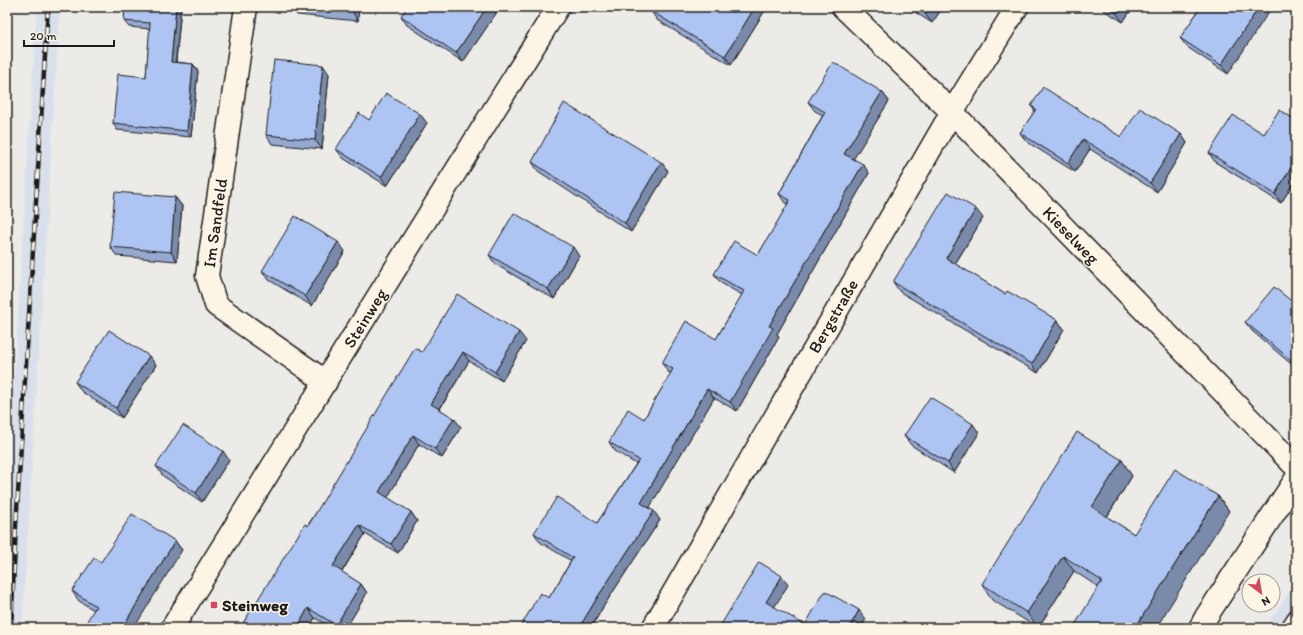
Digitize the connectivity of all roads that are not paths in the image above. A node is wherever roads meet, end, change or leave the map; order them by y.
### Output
1 (246, 7) edge
2 (558, 7) edge
3 (843, 7) edge
4 (1017, 7) edge
5 (952, 112) junction
6 (326, 382) junction
7 (1296, 467) edge
8 (1296, 479) edge
9 (1296, 616) edge
10 (172, 628) edge
11 (653, 628) edge
12 (1200, 628) edge
13 (1288, 628) edge

1 - 6 street, Im Sandfeld
2 - 6 street, Steinweg
3 - 5 street, Kieselweg
4 - 5 street, Bergstraße
5 - 7 street, Kieselweg
5 - 11 street, Bergstraße
6 - 10 street, Steinweg
8 - 12 street
9 - 13 lane

